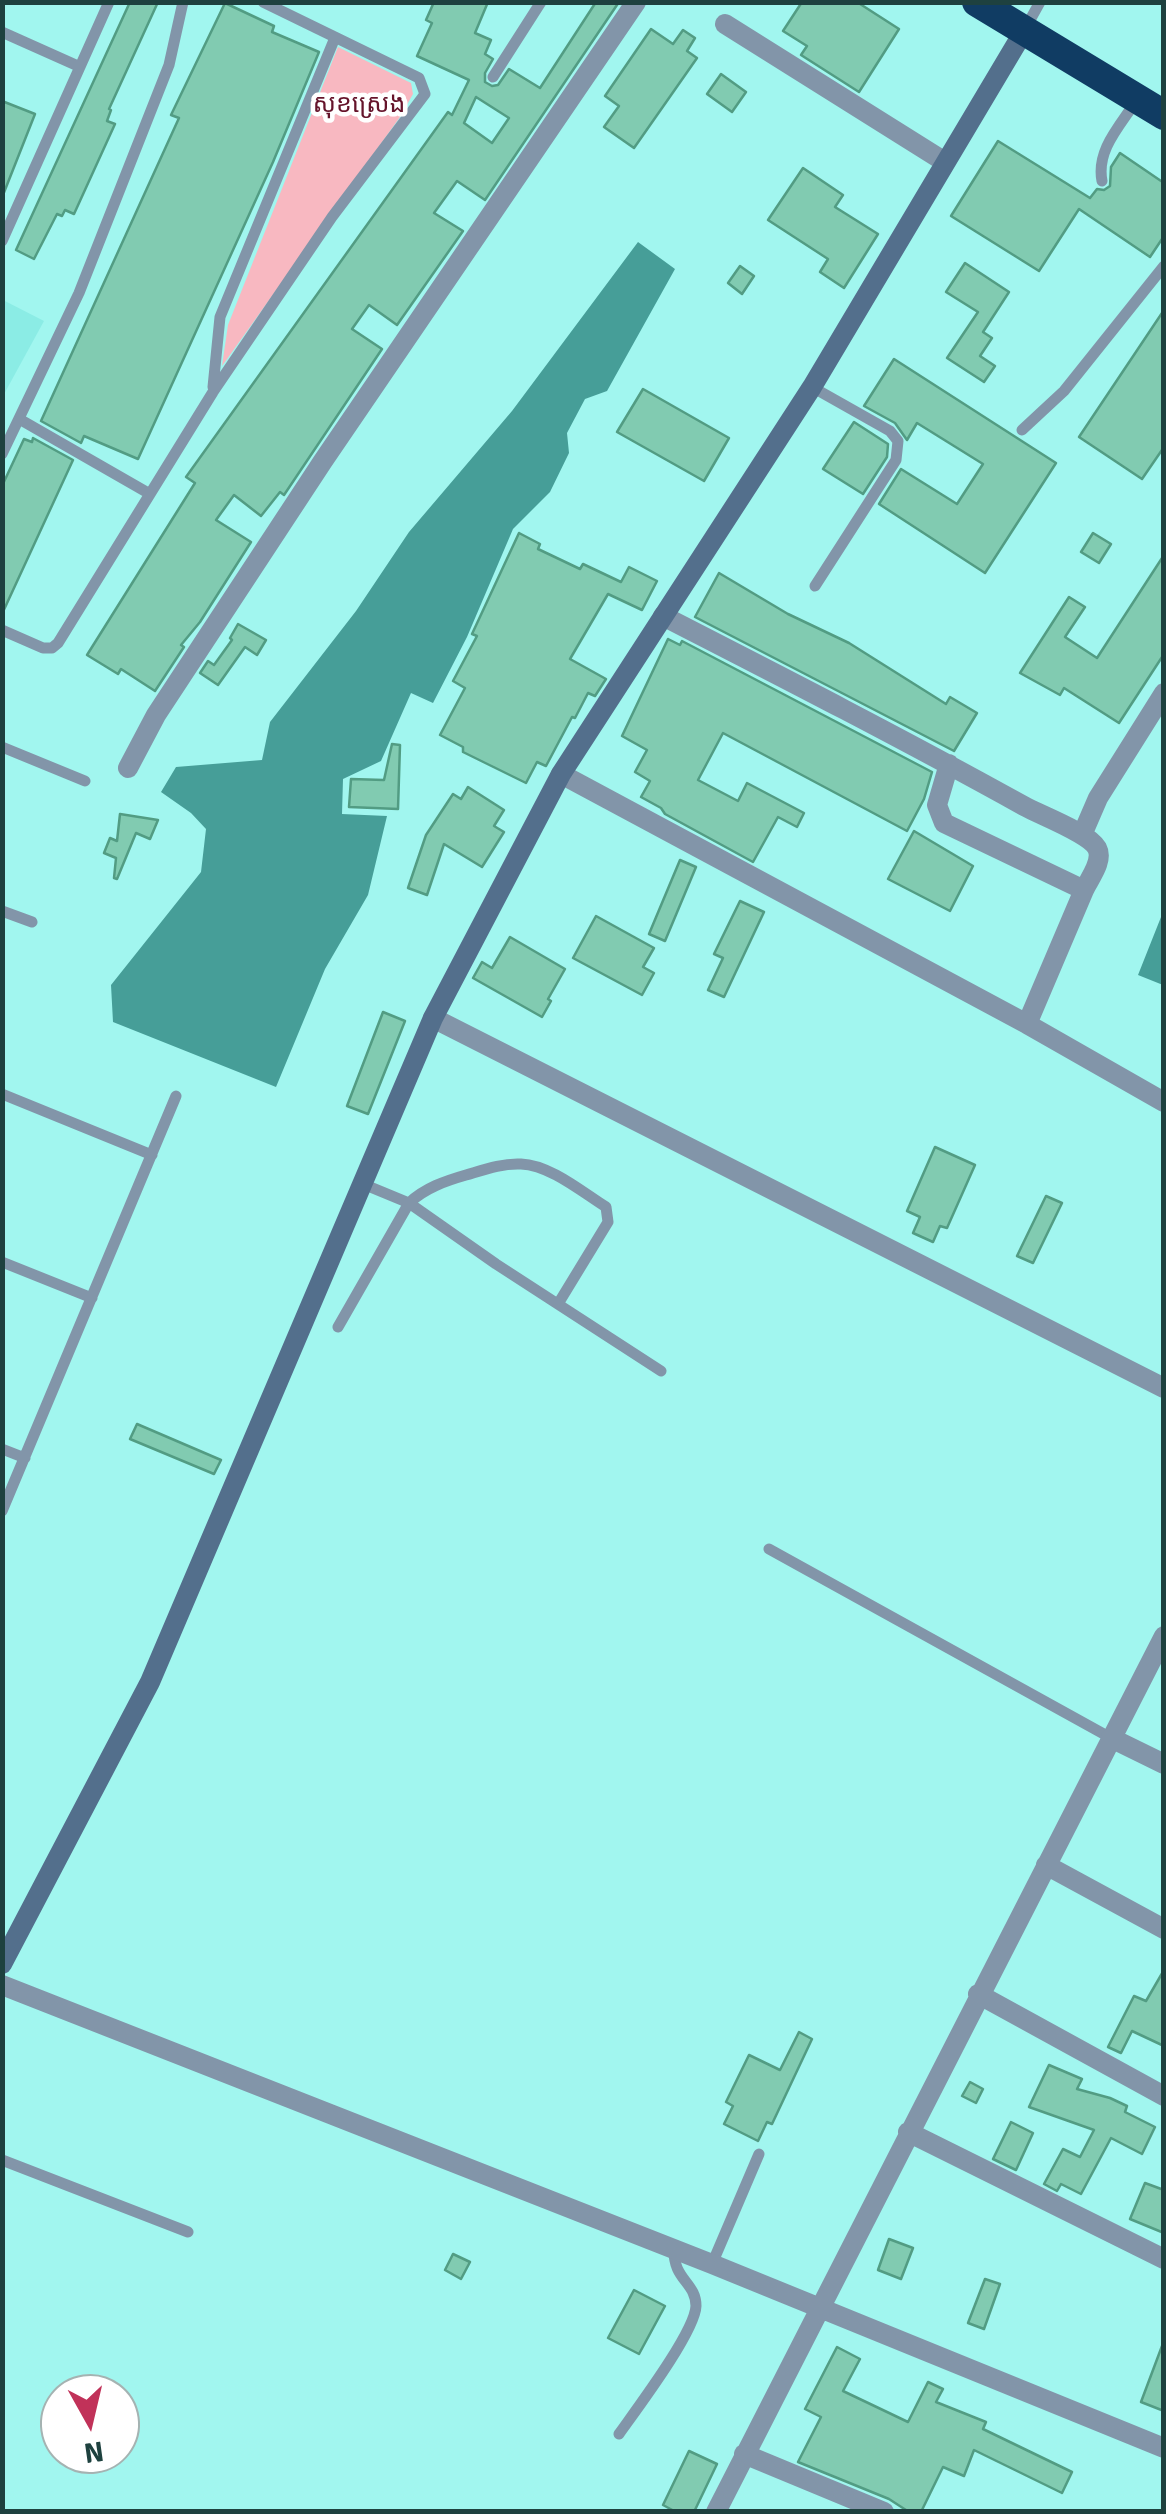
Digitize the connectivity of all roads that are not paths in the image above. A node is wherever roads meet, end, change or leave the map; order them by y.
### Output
1 (108, 2) edge
2 (183, 2) edge
3 (264, 2) edge
4 (540, 2) edge
5 (636, 2) edge
6 (976, 2) edge
7 (1040, 2) edge
8 (724, 24) dead end
9 (1024, 31) junction
10 (2, 32) edge
11 (334, 40) junction
12 (78, 66) junction
13 (493, 77) dead end
14 (1137, 99) junction
15 (1164, 115) edge
16 (945, 162) junction
17 (1102, 182) dead end
18 (2, 241) edge
19 (1164, 266) edge
20 (812, 386) junction
21 (213, 392) junction
22 (21, 420) junction
23 (1022, 430) dead end
24 (2, 454) edge
25 (150, 494) junction
26 (815, 586) dead end
27 (664, 616) junction
28 (2, 630) edge
29 (1164, 693) edge
30 (2, 747) edge
31 (949, 764) junction
32 (128, 768) dead end
33 (561, 774) junction
34 (85, 781) dead end
35 (1082, 835) junction
36 (1084, 890) junction
37 (2, 911) edge
38 (32, 922) dead end
39 (433, 1018) junction
40 (1027, 1024) junction
41 (2, 1094) edge
42 (176, 1096) dead end
43 (1163, 1100) edge
44 (152, 1155) junction
45 (362, 1184) junction
46 (409, 1203) junction
47 (2, 1262) edge
48 (92, 1298) junction
49 (558, 1304) junction
50 (338, 1327) dead end
51 (661, 1371) dead end
52 (1164, 1388) edge
53 (2, 1449) edge
54 (24, 1458) junction
55 (2, 1511) edge
56 (769, 1549) dead end
57 (1164, 1636) edge
58 (1111, 1738) junction
59 (1164, 1764) edge
60 (1046, 1865) junction
61 (1164, 1929) edge
62 (2, 1964) edge
63 (2, 1984) edge
64 (978, 1994) junction
65 (1164, 2096) edge
66 (908, 2132) junction
67 (759, 2154) dead end
68 (2, 2160) edge
69 (188, 2232) dead end
70 (674, 2249) junction
71 (1164, 2259) edge
72 (712, 2264) junction
73 (822, 2308) junction
74 (619, 2434) dead end
75 (1164, 2448) edge
76 (744, 2454) junction
77 (716, 2512) edge
78 (884, 2512) edge

1 - 12 lane
2 - 22 lane
3 - 11 lane
4 - 13 lane
5 - 32 street
6 - 9 highway
7 - 9 lane
8 - 16 street
9 - 14 highway
9 - 16 street
10 - 12 lane
11 - 21 lane
11 - 21 lane
12 - 18 lane
14 - 15 highway
14 - 17 lane
16 - 20 street
19 - 23 lane
20 - 26 lane
20 - 27 street
21 - 25 lane
22 - 24 lane
22 - 25 lane
25 - 28 lane
27 - 31 street
27 - 33 street
29 - 35 street
30 - 34 lane
31 - 35 street
31 - 36 street
33 - 39 street
33 - 40 street
35 - 36 street
36 - 40 street
37 - 38 lane
39 - 45 street
39 - 52 street
40 - 43 street
41 - 44 lane
42 - 44 lane
44 - 48 lane
45 - 46 lane
45 - 62 street
46 - 49 lane
46 - 49 lane
46 - 50 lane
47 - 48 lane
48 - 54 lane
49 - 51 lane
53 - 54 lane
54 - 55 lane
56 - 58 lane
57 - 58 street
58 - 59 street
58 - 60 street
60 - 61 street
60 - 64 street
63 - 70 street
64 - 65 street
64 - 66 street
66 - 71 street
66 - 73 street
67 - 72 lane
68 - 69 lane
70 - 72 street
70 - 74 lane
72 - 73 street
73 - 75 street
73 - 76 street
76 - 77 street
76 - 78 street

